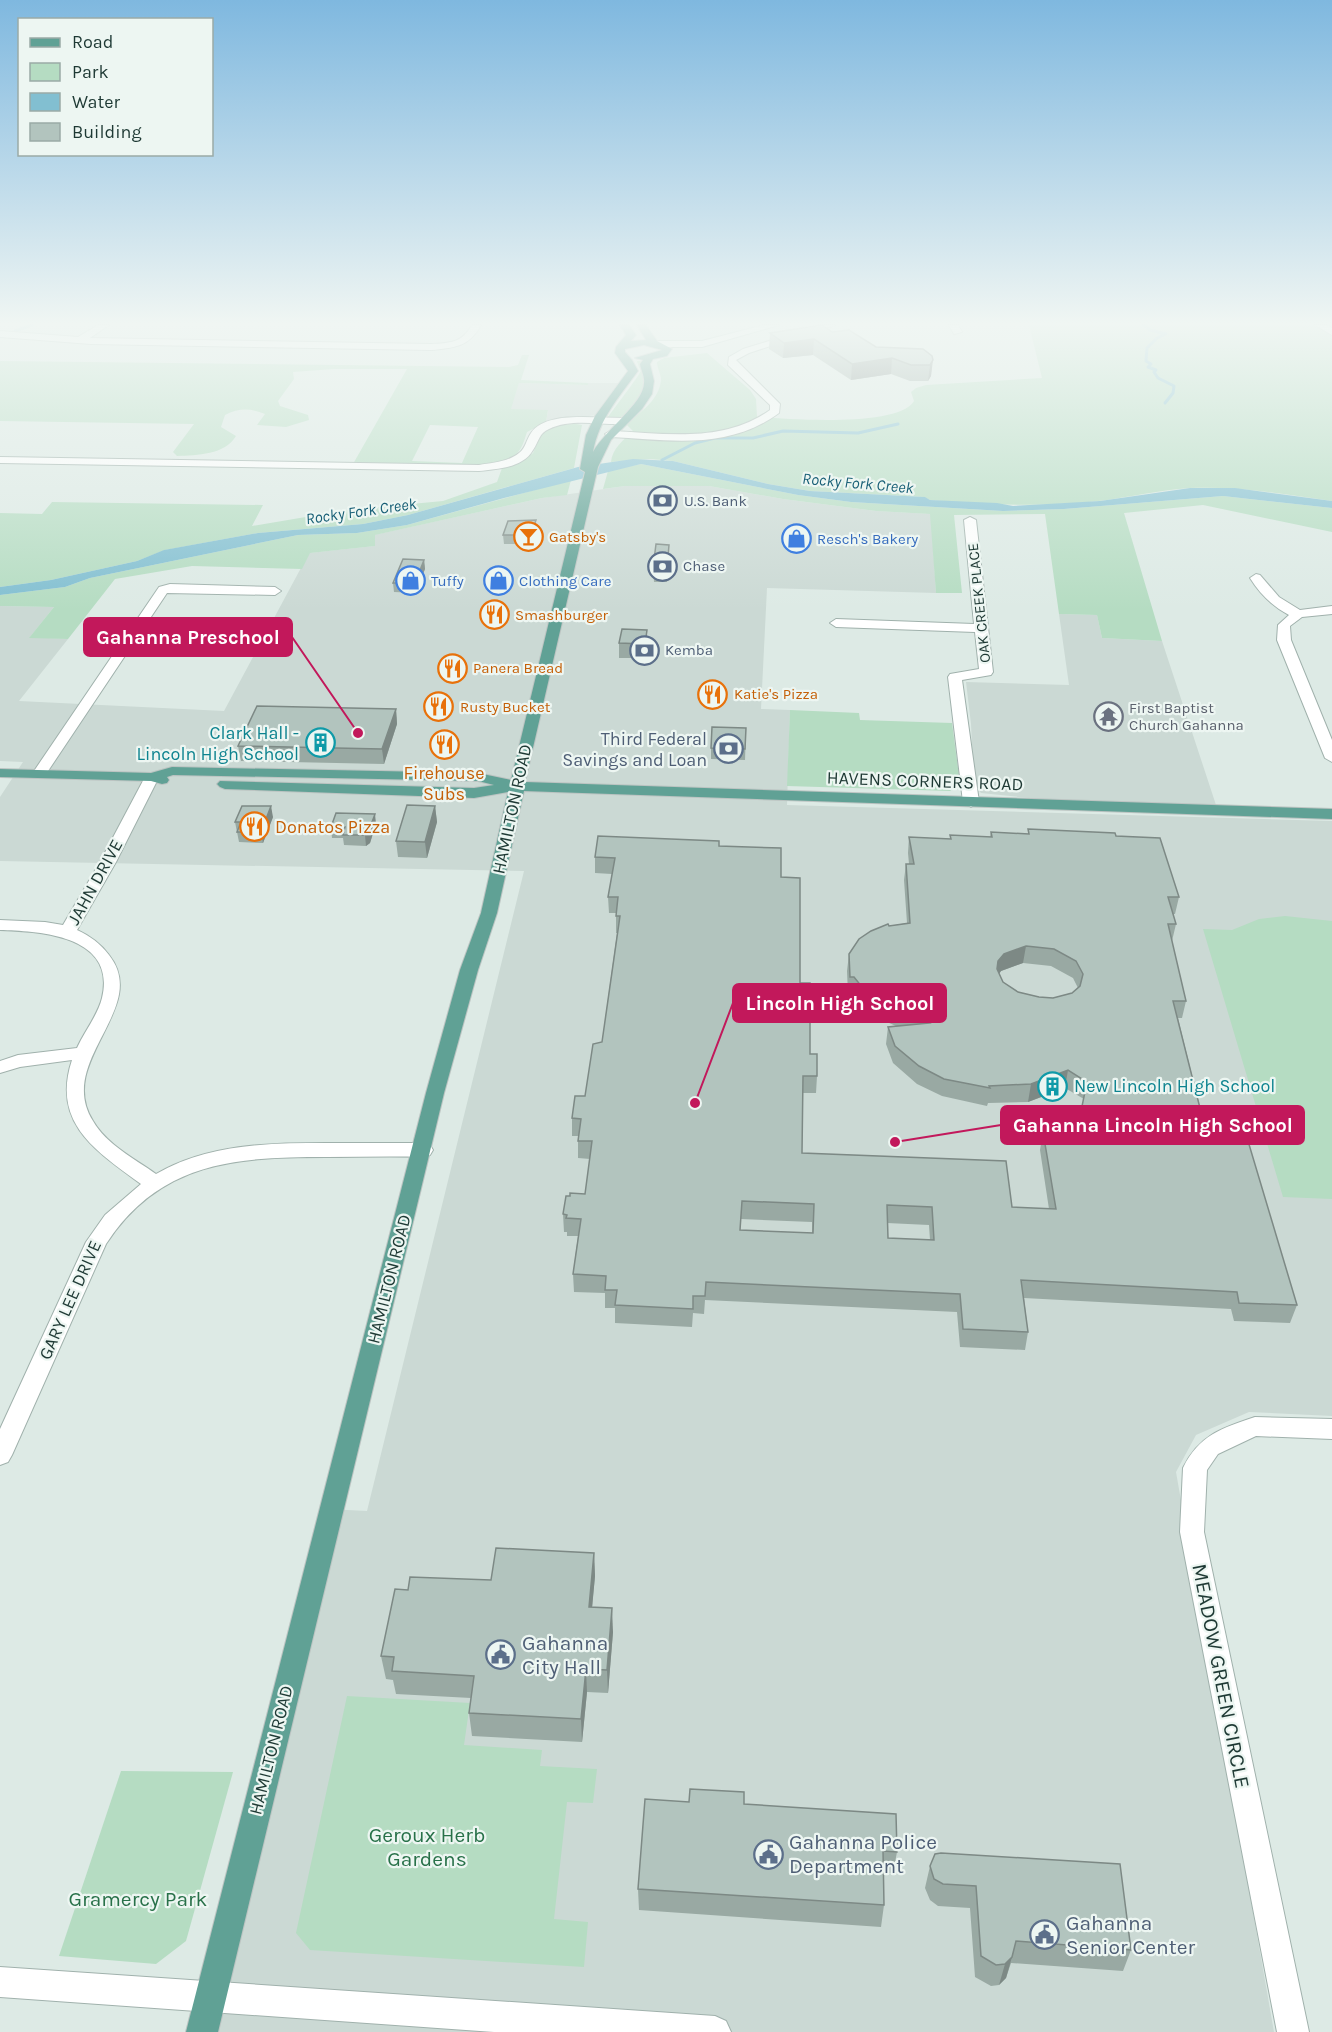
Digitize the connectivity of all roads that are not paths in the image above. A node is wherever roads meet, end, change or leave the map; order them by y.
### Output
1 (617, 420) edge
2 (624, 420) edge
3 (762, 420) edge
4 (597, 422) junction
5 (610, 434) junction
6 (594, 452) junction
7 (0, 460) edge
8 (970, 520) dead end
9 (1256, 579) dead end
10 (275, 591) dead end
11 (1332, 610) edge
12 (1298, 614) junction
13 (836, 623) dead end
14 (983, 628) junction
15 (1332, 758) edge
16 (0, 774) edge
17 (39, 774) junction
18 (152, 777) junction
19 (517, 786) junction
20 (971, 802) junction
21 (1332, 814) edge
22 (0, 925) edge
23 (68, 931) junction
24 (83, 1053) junction
25 (0, 1067) edge
26 (423, 1150) junction
27 (154, 1183) junction
28 (1332, 1429) edge
29 (0, 1455) edge
30 (0, 1982) edge
31 (211, 1998) junction
32 (202, 2032) edge
33 (715, 2032) edge
34 (1293, 2032) edge

1 - 4 street
2 - 5 main road, HAMILTON ROAD
3 - 5 street
4 - 6 main road, HAMILTON ROAD
4 - 7 street
5 - 6 main road, HAMILTON ROAD
6 - 19 main road, HAMILTON ROAD
8 - 14 street, OAK CREEK PLACE
9 - 12 street
10 - 17 street
11 - 12 street
12 - 15 street
13 - 14 street
14 - 20 street, OAK CREEK PLACE
16 - 17 main road, HAVENS CORNERS ROAD
17 - 18 main road, HAVENS CORNERS ROAD
18 - 19 main road, HAVENS CORNERS ROAD
18 - 23 street, JAHN DRIVE
19 - 20 main road, HAVENS CORNERS ROAD
19 - 26 main road, HAMILTON ROAD
20 - 21 main road, HAVENS CORNERS ROAD
22 - 23 street
23 - 24 street, JAHN DRIVE
24 - 25 street
24 - 27 street, JAHN DRIVE
26 - 27 street, GARY LEE DRIVE
26 - 31 main road, HAMILTON ROAD
27 - 29 street, GARY LEE DRIVE
28 - 34 street, MEADOW GREEN CIRCLE
30 - 31 street
31 - 32 main road, HAMILTON ROAD
31 - 33 street

